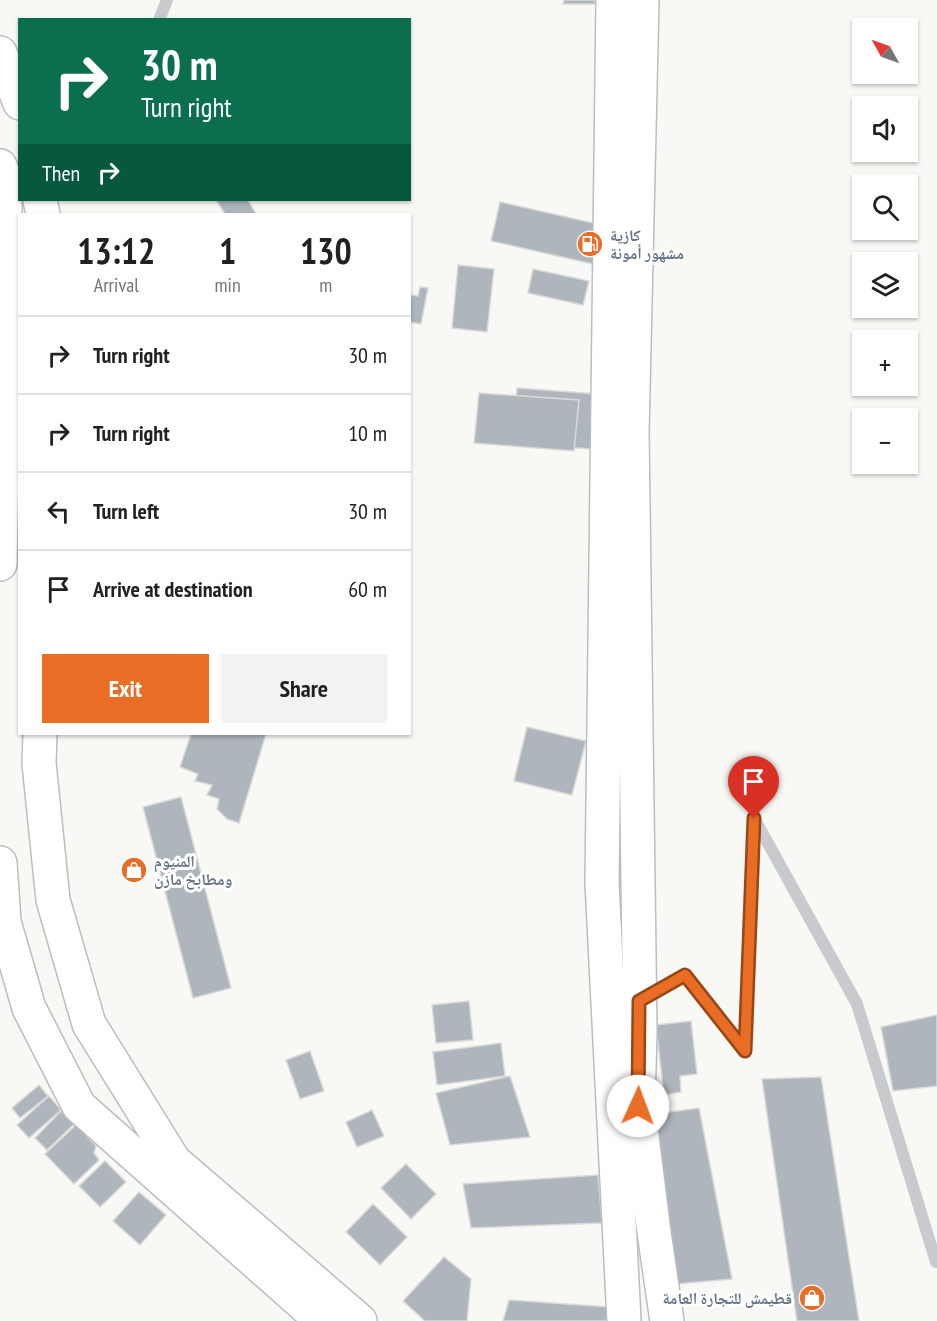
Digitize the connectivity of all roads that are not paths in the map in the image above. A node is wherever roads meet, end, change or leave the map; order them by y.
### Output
1 (167, 0) edge
2 (613, 0) edge
3 (642, 0) edge
4 (160, 18) edge
5 (0, 53) edge
6 (18, 98) edge
7 (0, 166) edge
8 (0, 564) edge
9 (40, 735) edge
10 (0, 863) edge
11 (639, 1001) junction
12 (936, 1262) edge
13 (322, 1321) edge
14 (360, 1321) edge
15 (624, 1321) edge
16 (668, 1321) edge

1 - 4 lane
2 - 15 main road
3 - 11 main road
5 - 6 main road
7 - 8 main road
9 - 14 main road
10 - 13 main road
11 - 12 lane
11 - 16 main road

